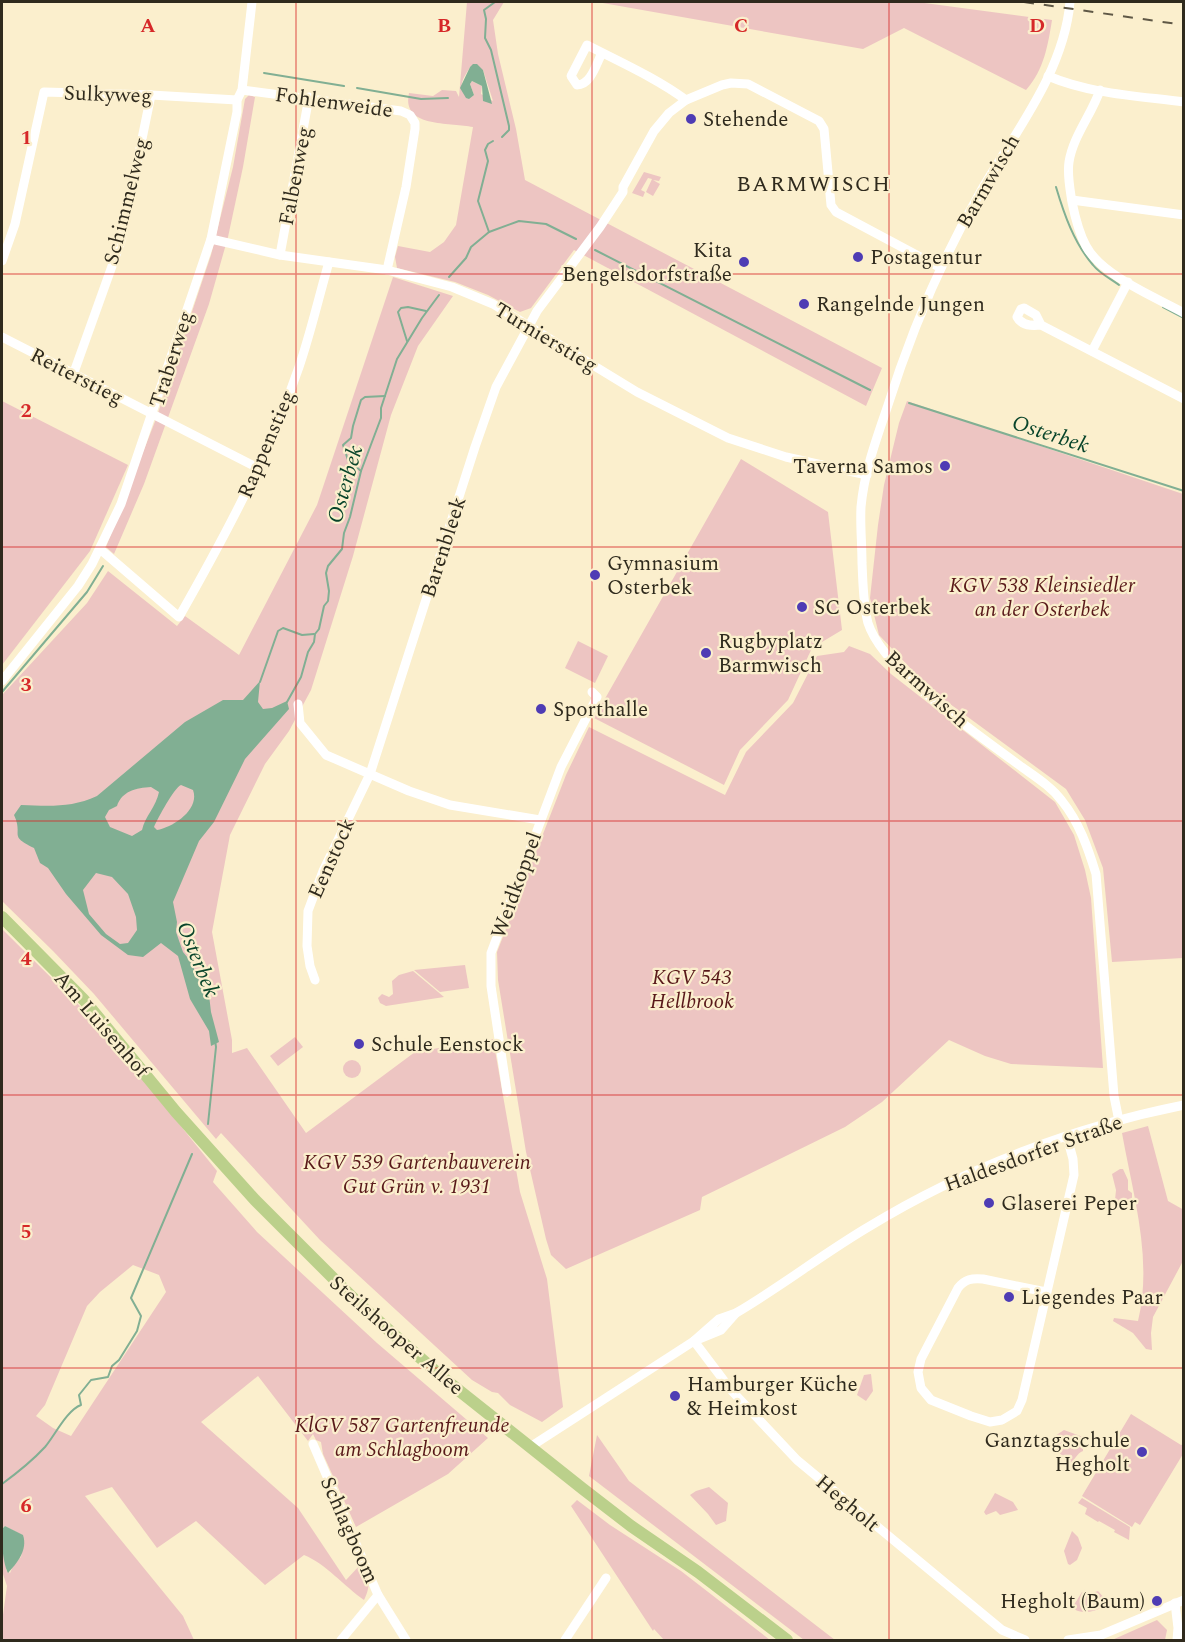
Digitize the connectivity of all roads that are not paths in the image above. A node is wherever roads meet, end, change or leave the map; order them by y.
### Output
1 (252, 2) edge
2 (1070, 2) edge
3 (602, 53) dead end
4 (1048, 76) junction
5 (242, 90) junction
6 (1100, 90) junction
7 (152, 95) junction
8 (309, 98) junction
9 (237, 100) junction
10 (686, 100) junction
11 (1184, 102) edge
12 (1072, 200) junction
13 (1184, 215) edge
14 (211, 239) junction
15 (280, 255) junction
16 (2, 261) edge
17 (329, 261) junction
18 (941, 268) junction
19 (387, 270) junction
20 (1128, 282) junction
21 (1184, 313) edge
22 (528, 325) junction
23 (1041, 325) dead end
24 (2, 337) edge
25 (1092, 351) junction
26 (73, 375) junction
27 (1184, 399) edge
28 (152, 415) junction
29 (258, 468) junction
30 (867, 475) junction
31 (100, 549) junction
32 (2, 681) edge
33 (592, 692) dead end
34 (298, 704) dead end
35 (370, 774) junction
36 (540, 820) junction
37 (2, 917) edge
38 (315, 980) dead end
39 (507, 1092) dead end
40 (1184, 1105) edge
41 (1119, 1121) junction
42 (198, 1137) joint
43 (1066, 1137) junction
44 (1047, 1292) junction
45 (694, 1341) junction
46 (313, 1444) dead end
47 (530, 1447) junction
48 (606, 1578) dead end
49 (378, 1595) junction
50 (1179, 1602) edge
51 (341, 1641) edge
52 (406, 1641) edge
53 (565, 1641) edge
54 (787, 1641) edge
55 (1025, 1641) edge
56 (1068, 1641) edge
57 (1177, 1641) edge

1 - 5 street, Traberweg
2 - 4 street, Barmwisch
3 - 10 street
4 - 6 street
4 - 18 street, Barmwisch
5 - 8 street, Fohlenweide
5 - 9 street, Traberweg
6 - 11 street
6 - 12 street
7 - 9 street, Sulkyweg
7 - 16 street, Sulkyweg
7 - 26 street, Schimmelweg
8 - 15 street, Falbenweg
8 - 19 street, Fohlenweide
9 - 14 street, Traberweg
10 - 18 street
10 - 22 street, Barenbleek
12 - 13 street
12 - 20 street
14 - 15 street, Turnierstieg
14 - 28 street, Traberweg
15 - 17 street, Turnierstieg
17 - 19 street, Turnierstieg
17 - 29 street, Rappenstieg
18 - 30 street, Barmwisch
19 - 22 street, Turnierstieg
20 - 21 street
20 - 25 street
22 - 30 street, Turnierstieg
22 - 35 street, Barenbleek
23 - 25 street
24 - 26 street, Reiterstieg
25 - 27 street
26 - 28 street, Reiterstieg
28 - 29 street, Reiterstieg
28 - 31 street, Traberweg
29 - 31 street, Rappenstieg
30 - 41 street, Barmwisch
31 - 32 street, Traberweg
33 - 36 street, Weidkoppel
34 - 35 street
35 - 36 street
35 - 38 street, Eenstock
36 - 39 street, Weidkoppel
37 - 42 main road, Am Luisenhof
40 - 41 street, Haldesdorfer Straße
41 - 43 street, Haldesdorfer Straße
42 - 47 main road, Steilshooper Allee
43 - 44 street
43 - 45 street, Haldesdorfer Straße
44 - 44 street
45 - 47 street, Haldesdorfer Straße
45 - 55 street, Hegholt
46 - 49 street, Schlagboom
47 - 54 main road, Steilshooper Allee
48 - 53 street
49 - 51 street, Schlagboom
49 - 52 street
50 - 56 street
50 - 57 street

